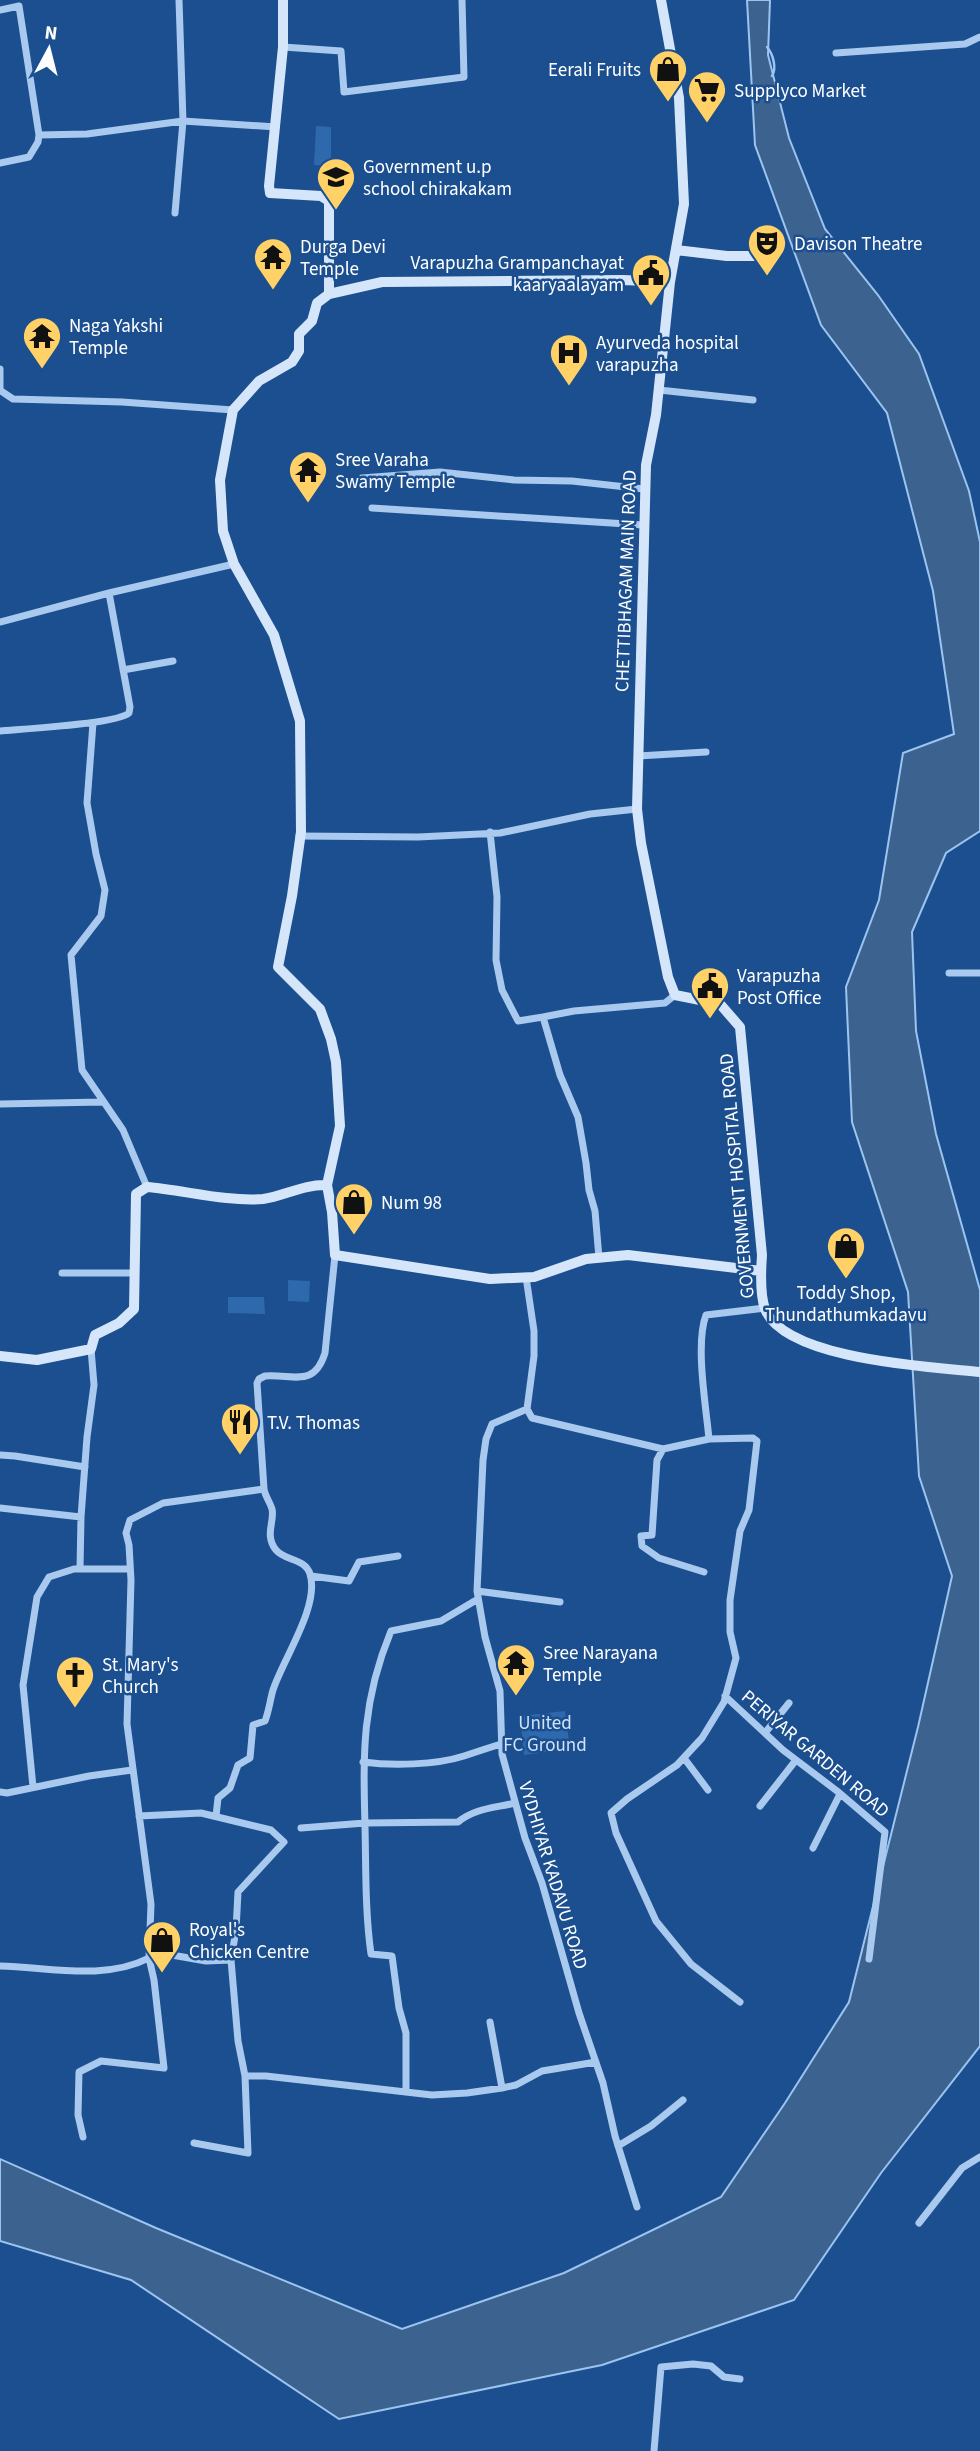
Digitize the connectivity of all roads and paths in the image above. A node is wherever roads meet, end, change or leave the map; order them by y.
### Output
1 (179, 0) edge
2 (284, 0) edge
3 (463, 0) edge
4 (662, 0) edge
5 (0, 10) edge
6 (980, 37) edge
7 (283, 47) junction
8 (836, 53) dead end
9 (183, 121) junction
10 (276, 127) junction
11 (39, 135) junction
12 (0, 163) edge
13 (175, 213) dead end
14 (676, 250) junction
15 (758, 256) dead end
16 (670, 282) junction
17 (329, 294) junction
18 (0, 369) edge
19 (659, 390) junction
20 (1, 391) edge
21 (753, 400) dead end
22 (233, 410) junction
23 (362, 478) dead end
24 (644, 489) junction
25 (372, 508) dead end
26 (643, 525) junction
27 (234, 564) junction
28 (109, 593) junction
29 (0, 622) edge
30 (173, 660) dead end
31 (123, 670) junction
32 (93, 723) junction
33 (0, 731) edge
34 (706, 752) dead end
35 (638, 756) junction
36 (637, 809) junction
37 (490, 832) junction
38 (299, 836) junction
39 (980, 972) edge
40 (949, 973) dead end
41 (675, 995) junction
42 (543, 1017) junction
43 (102, 1102) junction
44 (0, 1104) edge
45 (327, 1185) junction
46 (147, 1187) junction
47 (335, 1255) junction
48 (599, 1258) junction
49 (761, 1271) junction
50 (62, 1273) dead end
51 (135, 1273) junction
52 (526, 1277) junction
53 (765, 1308) junction
54 (91, 1349) junction
55 (0, 1356) edge
56 (980, 1372) edge
57 (527, 1409) junction
58 (709, 1439) junction
59 (663, 1449) junction
60 (0, 1455) edge
61 (85, 1467) junction
62 (264, 1489) junction
63 (0, 1508) edge
64 (81, 1517) junction
65 (398, 1556) dead end
66 (80, 1569) junction
67 (130, 1569) junction
68 (704, 1572) dead end
69 (311, 1576) junction
70 (478, 1595) junction
71 (560, 1602) dead end
72 (725, 1696) junction
73 (789, 1703) dead end
74 (765, 1733) junction
75 (501, 1744) junction
76 (684, 1758) junction
77 (796, 1760) junction
78 (363, 1762) junction
79 (132, 1770) junction
80 (33, 1787) junction
81 (708, 1790) dead end
82 (0, 1791) edge
83 (840, 1794) junction
84 (515, 1803) junction
85 (760, 1806) dead end
86 (139, 1816) junction
87 (216, 1816) junction
88 (365, 1822) junction
89 (301, 1828) dead end
90 (813, 1848) dead end
91 (149, 1954) junction
92 (869, 1959) dead end
93 (231, 1960) junction
94 (0, 1966) edge
95 (740, 2002) dead end
96 (489, 2022) dead end
97 (596, 2062) junction
98 (245, 2076) junction
99 (502, 2088) junction
100 (406, 2091) junction
101 (683, 2100) dead end
102 (83, 2137) dead end
103 (194, 2143) dead end
104 (618, 2146) junction
105 (980, 2157) edge
106 (637, 2207) dead end
107 (919, 2223) dead end
108 (740, 2379) dead end
109 (654, 2451) edge

1 - 9 street
2 - 7 street
3 - 7 street
4 - 14 street, CHETTIBHAGAM MAIN ROAD
5 - 11 street
6 - 8 street
7 - 10 street
9 - 10 street
9 - 11 street
9 - 13 street
10 - 17 street
11 - 12 street
14 - 15 street
14 - 16 street, CHETTIBHAGAM MAIN ROAD
16 - 17 street
16 - 19 street, CHETTIBHAGAM MAIN ROAD
17 - 22 street
18 - 20 street
19 - 21 street
19 - 24 street, CHETTIBHAGAM MAIN ROAD
20 - 22 street
22 - 27 street
23 - 24 street
24 - 26 street, CHETTIBHAGAM MAIN ROAD
25 - 26 street
26 - 35 street, CHETTIBHAGAM MAIN ROAD
27 - 28 street
27 - 38 street
28 - 29 street
28 - 31 street
30 - 31 street
31 - 32 street
32 - 33 street
32 - 43 street
34 - 35 street
35 - 36 street, CHETTIBHAGAM MAIN ROAD
36 - 37 street
36 - 41 street, CHETTIBHAGAM MAIN ROAD
37 - 38 street
37 - 42 street
38 - 45 street
39 - 40 street
41 - 42 street
41 - 49 street, GOVERNMENT HOSPITAL ROAD
42 - 48 street
43 - 44 street
43 - 46 street
45 - 46 street
45 - 47 street
46 - 51 street
47 - 52 street
47 - 62 street
48 - 49 street
48 - 52 street
49 - 53 street, GOVERNMENT HOSPITAL ROAD
50 - 51 street
51 - 54 street
52 - 57 street
53 - 56 street, GOVERNMENT HOSPITAL ROAD
53 - 58 street
54 - 55 street
54 - 61 street
57 - 59 street
57 - 70 street, VYDHIYAR KADAVU ROAD
58 - 59 street
58 - 72 street
59 - 68 street
60 - 61 street
61 - 64 street
62 - 67 street
62 - 69 street
63 - 64 street
64 - 66 street
65 - 69 street
66 - 67 street
66 - 80 street
67 - 79 street
69 - 87 street
70 - 71 street
70 - 75 street, VYDHIYAR KADAVU ROAD
70 - 78 street
72 - 74 street, PERIYAR GARDEN ROAD
72 - 76 street
73 - 74 street
74 - 77 street, PERIYAR GARDEN ROAD
75 - 78 street
75 - 84 street, VYDHIYAR KADAVU ROAD
76 - 81 street
76 - 95 street
77 - 83 street, PERIYAR GARDEN ROAD
77 - 85 street
78 - 88 street
79 - 80 street
79 - 86 street
80 - 82 street
83 - 90 street
83 - 92 street, PERIYAR GARDEN ROAD
84 - 88 street
84 - 97 street, VYDHIYAR KADAVU ROAD
86 - 87 street
86 - 91 street
87 - 93 street
88 - 89 street
88 - 100 street
91 - 93 street
91 - 94 street
91 - 102 street
93 - 98 street
96 - 99 street
97 - 99 street
97 - 104 street, VYDHIYAR KADAVU ROAD
98 - 100 street
98 - 103 street
99 - 100 street
101 - 104 street
104 - 106 street, VYDHIYAR KADAVU ROAD
105 - 107 street
108 - 109 street

